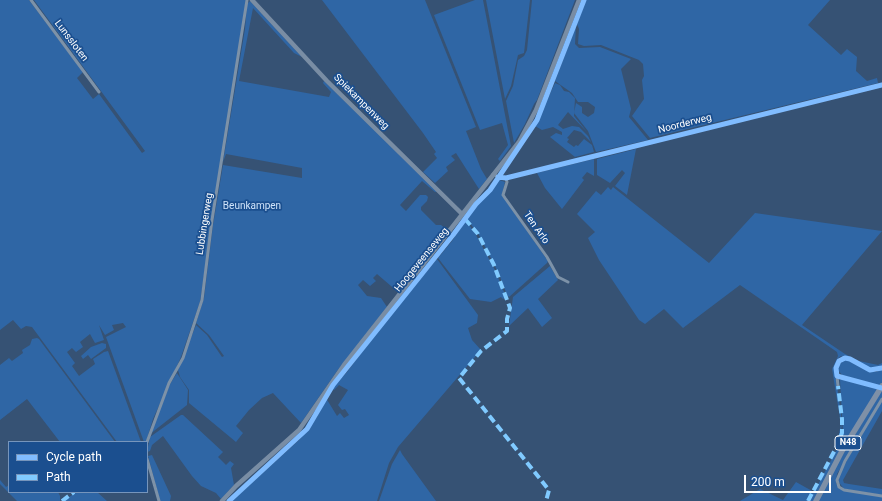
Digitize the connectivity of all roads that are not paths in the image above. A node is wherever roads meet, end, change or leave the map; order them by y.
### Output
1 (31, 0) edge
2 (247, 0) edge
3 (252, 0) edge
4 (579, 0) edge
5 (882, 85) edge
6 (99, 92) dead end
7 (493, 174) junction
8 (506, 178) junction
9 (462, 214) junction
10 (568, 282) dead end
11 (882, 368) edge
12 (837, 376) junction
13 (838, 386) dead end
14 (880, 386) edge
15 (882, 399) edge
16 (147, 441) edge
17 (148, 462) edge
18 (252, 471) junction
19 (256, 476) dead end
20 (882, 496) edge
21 (159, 501) edge
22 (222, 501) edge
23 (816, 501) edge

1 - 6 street, Lunssloten
2 - 16 street, Lubbingerweg
3 - 9 main road, Spiekampenweg
4 - 7 main road, Hoogeveenseweg
5 - 8 street, Noorderweg
7 - 8 street
7 - 9 main road, Hoogeveenseweg
8 - 10 street, Ten Arlo
9 - 18 main road, Hoogeveenseweg
11 - 12 street
12 - 13 street
12 - 14 street
14 - 23 highway, N48
15 - 20 street
17 - 21 street
18 - 19 street
18 - 22 main road, Hoogeveenseweg

